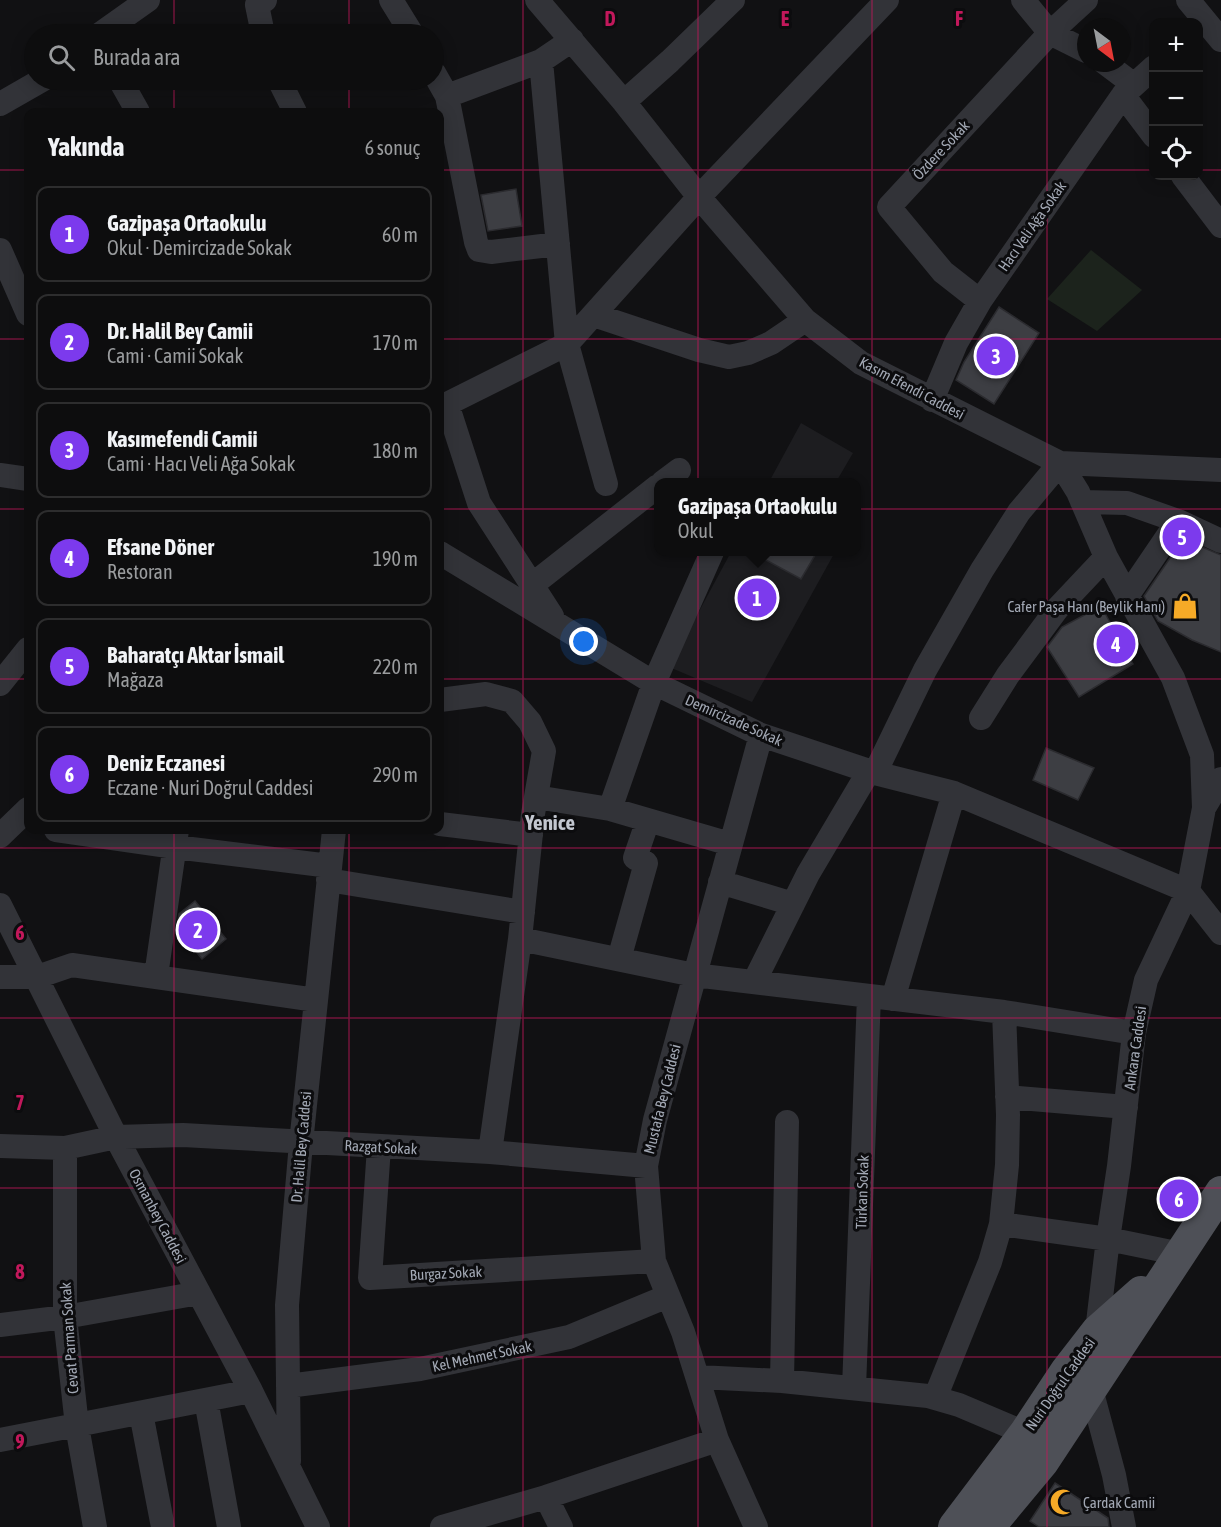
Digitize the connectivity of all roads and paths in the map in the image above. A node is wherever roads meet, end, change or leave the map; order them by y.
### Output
1 (148, 0) edge
2 (391, 0) edge
3 (734, 0) edge
4 (887, 0) edge
5 (1023, 0) edge
6 (1086, 0) edge
7 (1188, 0) edge
8 (261, 2) edge
9 (549, 5) edge
10 (114, 24) edge
11 (262, 24) edge
12 (406, 24) edge
13 (1212, 26) edge
14 (1050, 33) junction
15 (572, 40) junction
16 (1077, 46) edge
17 (541, 61) junction
18 (1149, 71) edge
19 (1113, 72) edge
20 (1128, 89) junction
21 (24, 90) edge
22 (126, 90) edge
23 (284, 90) edge
24 (444, 90) edge
25 (447, 96) junction
26 (624, 102) junction
27 (0, 104) edge
28 (136, 108) edge
29 (293, 108) edge
30 (1149, 127) edge
31 (1187, 180) edge
32 (699, 197) junction
33 (1216, 210) edge
34 (558, 244) junction
35 (0, 250) edge
36 (980, 301) junction
37 (24, 305) edge
38 (594, 315) junction
39 (805, 320) junction
40 (567, 344) junction
41 (932, 400) junction
42 (444, 404) edge
43 (444, 407) edge
44 (1060, 463) junction
45 (1221, 470) edge
46 (0, 476) edge
47 (24, 479) edge
48 (606, 484) dead end
49 (654, 489) edge
50 (1082, 502) junction
51 (1178, 521) junction
52 (1221, 541) edge
53 (444, 555) edge
54 (710, 556) edge
55 (1106, 557) junction
56 (532, 585) junction
57 (1127, 596) junction
58 (557, 623) junction
59 (24, 654) edge
60 (654, 683) junction
61 (0, 684) edge
62 (444, 699) edge
63 (981, 718) dead end
64 (761, 735) junction
65 (872, 772) junction
66 (1221, 779) edge
67 (954, 793) junction
68 (536, 797) junction
69 (1204, 808) junction
70 (610, 809) junction
71 (648, 820) junction
72 (444, 825) edge
73 (116, 834) edge
74 (334, 834) edge
75 (531, 836) junction
76 (176, 838) edge
77 (730, 844) junction
78 (329, 873) junction
79 (720, 882) junction
80 (1188, 891) junction
81 (793, 904) junction
82 (0, 905) edge
83 (523, 912) junction
84 (1221, 933) edge
85 (520, 939) junction
86 (619, 959) junction
87 (694, 975) junction
88 (156, 976) junction
89 (0, 977) edge
90 (37, 977) junction
91 (754, 982) junction
92 (869, 996) junction
93 (893, 999) junction
94 (316, 1000) junction
95 (1004, 1012) junction
96 (1134, 1033) junction
97 (1008, 1097) junction
98 (1126, 1107) junction
99 (787, 1122) dead end
100 (116, 1137) junction
101 (301, 1143) junction
102 (0, 1146) edge
103 (379, 1147) junction
104 (65, 1148) junction
105 (490, 1152) junction
106 (646, 1166) junction
107 (1221, 1192) edge
108 (1001, 1224) junction
109 (1108, 1239) junction
110 (1181, 1254) junction
111 (654, 1261) junction
112 (199, 1293) junction
113 (668, 1296) junction
114 (64, 1317) junction
115 (0, 1325) edge
116 (1098, 1331) junction
117 (698, 1377) junction
118 (1078, 1380) junction
119 (782, 1381) junction
120 (288, 1386) junction
121 (854, 1389) junction
122 (251, 1391) junction
123 (935, 1398) junction
124 (206, 1400) junction
125 (141, 1413) junction
126 (77, 1426) junction
127 (1025, 1433) junction
128 (0, 1440) edge
129 (717, 1440) junction
130 (289, 1466) junction
131 (546, 1497) junction
132 (95, 1527) edge
133 (163, 1527) edge
134 (229, 1527) edge
135 (318, 1527) edge
136 (442, 1527) edge
137 (561, 1527) edge
138 (756, 1527) edge
139 (954, 1527) edge
140 (989, 1527) edge
141 (1124, 1527) edge

1 - 10 street
2 - 12 street
3 - 26 street
4 - 32 street
5 - 14 street
6 - 14 street, Özdere Sokak
7 - 13 street
8 - 11 street
9 - 15 street, Kasım Efendi Caddesi
14 - 16 street
14 - 36 street, Özdere Sokak
15 - 17 street
15 - 26 street, Kasım Efendi Caddesi
17 - 25 street
17 - 34 street
18 - 20 street, Hacı Veli Ağa Sokak
19 - 20 street
20 - 30 street
20 - 36 street, Hacı Veli Ağa Sokak
21 - 27 street
22 - 28 street
23 - 29 street
24 - 25 street
25 - 34 street
26 - 32 street, Kasım Efendi Caddesi
31 - 33 street
32 - 38 street
32 - 39 street, Kasım Efendi Caddesi
34 - 40 street
35 - 37 street
36 - 41 street, Hacı Veli Ağa Sokak
38 - 39 street
38 - 40 street
39 - 41 street, Kasım Efendi Caddesi
40 - 42 street
40 - 48 street
41 - 44 street, Kasım Efendi Caddesi
43 - 56 street, Demircizade Sokak
44 - 45 street
44 - 50 street
44 - 65 street
46 - 47 street
49 - 56 street
50 - 51 street
50 - 55 street
51 - 52 street
51 - 57 street
53 - 58 street
54 - 60 street
55 - 57 street
55 - 63 street
56 - 58 street, Demircizade Sokak
57 - 69 street
58 - 60 street, Demircizade Sokak
59 - 61 street
60 - 64 street, Demircizade Sokak
60 - 70 street
62 - 68 street
64 - 65 street, Demircizade Sokak
64 - 77 street, Mustafa Bey Caddesi
65 - 67 street, Demircizade Sokak
65 - 81 street
66 - 69 street, Ankara Caddesi
67 - 80 street, Demircizade Sokak
67 - 93 street
68 - 70 street
68 - 75 street
69 - 80 street, Ankara Caddesi
70 - 71 street
71 - 77 street
71 - 86 street
72 - 75 street
73 - 76 street
74 - 78 street, Dr. Halil Bey Caddesi
75 - 83 street
76 - 78 street
76 - 88 street
77 - 79 street, Mustafa Bey Caddesi
78 - 83 street
78 - 94 street, Dr. Halil Bey Caddesi
79 - 81 street
79 - 87 street, Mustafa Bey Caddesi
80 - 84 street
80 - 96 street, Ankara Caddesi
81 - 91 street
82 - 90 street, Osmanbey Caddesi
83 - 85 street
85 - 86 street
85 - 105 street
86 - 87 street
87 - 91 street
87 - 106 street, Mustafa Bey Caddesi
88 - 90 street
88 - 94 street
89 - 90 street
90 - 100 street, Osmanbey Caddesi
91 - 92 street
92 - 93 street
92 - 121 street, Türkan Sokak
93 - 95 street
94 - 101 street, Dr. Halil Bey Caddesi
95 - 96 street
95 - 97 street
96 - 98 street, Ankara Caddesi
97 - 98 street
97 - 108 street
98 - 109 street, Ankara Caddesi
99 - 119 street
100 - 101 street, Razgat Sokak
100 - 104 street, Razgat Sokak
100 - 112 street, Osmanbey Caddesi
101 - 103 street, Razgat Sokak
101 - 120 street, Dr. Halil Bey Caddesi
102 - 104 street, Razgat Sokak
103 - 105 street, Razgat Sokak
103 - 111 street, Burgaz Sokak
104 - 114 street, Cevat Parman Sokak
105 - 106 street, Razgat Sokak
106 - 111 street, Mustafa Bey Caddesi
107 - 110 main road, Nuri Doğrul Caddesi
108 - 109 street
108 - 123 street
109 - 110 street
109 - 116 street, Ankara Caddesi
110 - 116 main road, Nuri Doğrul Caddesi
110 - 118 main road, Nuri Doğrul Caddesi
111 - 113 street, Mustafa Bey Caddesi
112 - 114 street
112 - 122 street, Osmanbey Caddesi
113 - 117 street, Mustafa Bey Caddesi
113 - 120 street, Kel Mehmet Sokak
114 - 115 street
114 - 126 street, Cevat Parman Sokak
116 - 118 main road, Nuri Doğrul Caddesi
117 - 119 street
117 - 129 street, Mustafa Bey Caddesi
118 - 127 main road, Nuri Doğrul Caddesi
118 - 140 main road, Nuri Doğrul Caddesi
118 - 141 street
119 - 121 street
120 - 130 street, Dr. Halil Bey Caddesi
121 - 123 street
122 - 124 street
122 - 130 street, Osmanbey Caddesi
123 - 127 street
124 - 125 street
124 - 134 street
125 - 126 street
125 - 133 street
126 - 128 street
126 - 132 street, Cevat Parman Sokak
127 - 139 main road, Nuri Doğrul Caddesi
129 - 131 street
129 - 138 street, Mustafa Bey Caddesi
130 - 135 street, Osmanbey Caddesi
131 - 136 street
131 - 137 street

